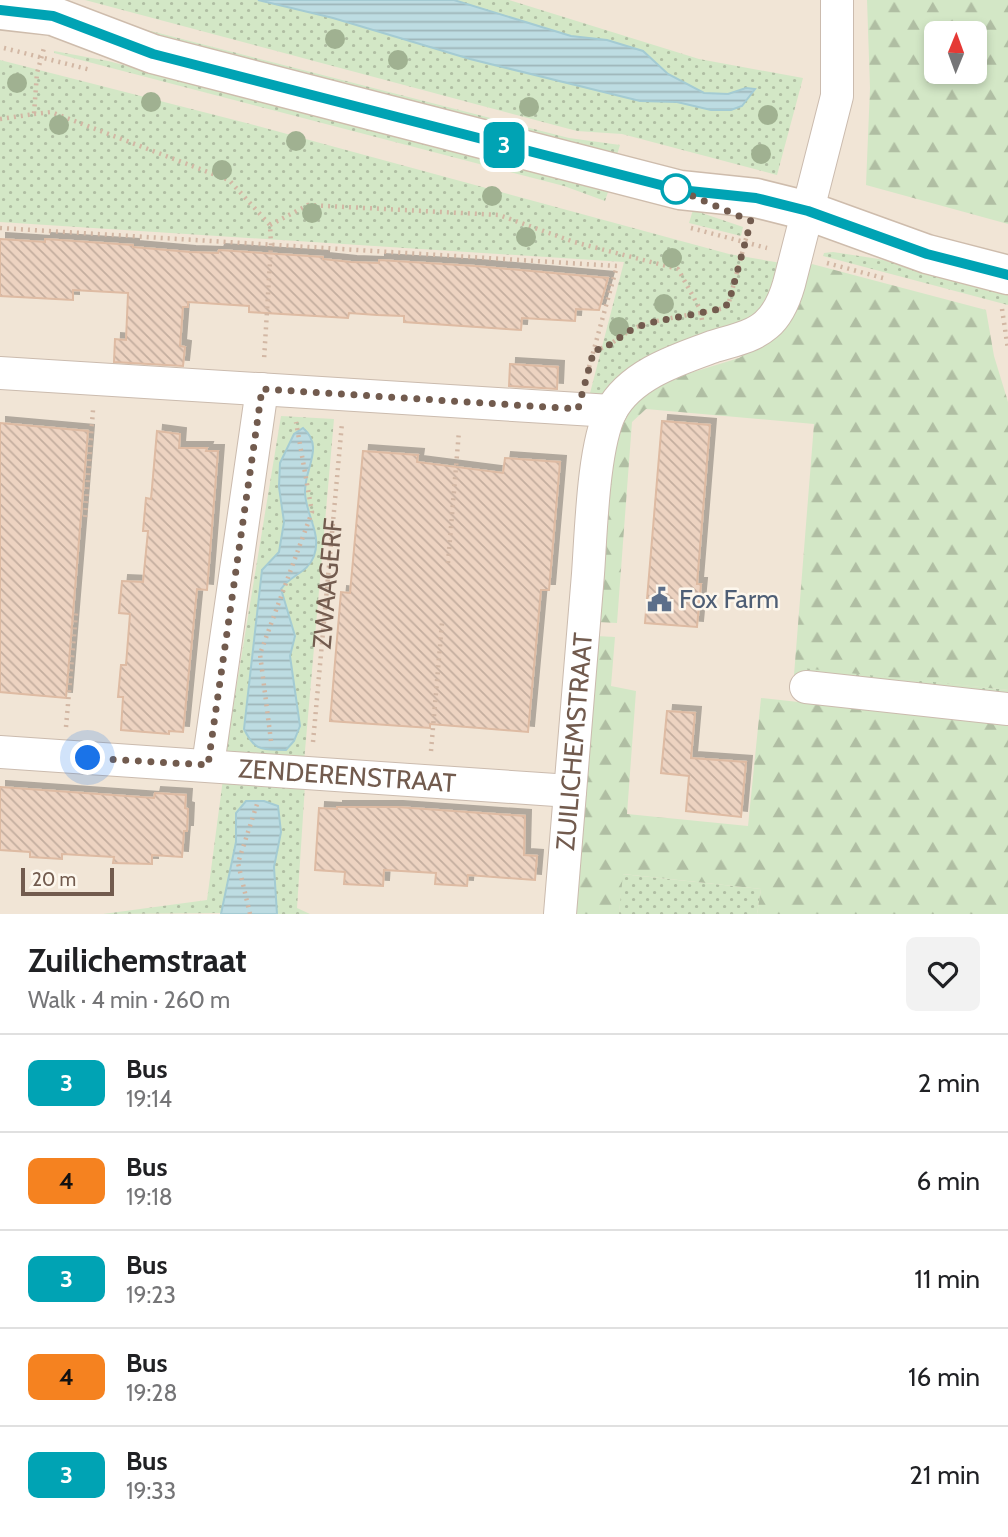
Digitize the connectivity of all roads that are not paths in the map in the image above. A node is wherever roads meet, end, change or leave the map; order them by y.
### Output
1 (837, 0) edge
2 (0, 10) edge
3 (0, 21) edge
4 (153, 54) junction
5 (680, 190) junction
6 (805, 223) junction
7 (1005, 292) edge
8 (0, 373) edge
9 (262, 389) junction
10 (611, 411) junction
11 (806, 687) dead end
12 (1008, 709) edge
13 (0, 752) edge
14 (208, 765) junction
15 (570, 791) junction
16 (560, 914) edge

1 - 6 street, ZUILICHEMSTRAAT
2 - 4 street
3 - 4 street
4 - 5 street
5 - 6 street
5 - 6 street
6 - 7 street
6 - 10 street, ZUILICHEMSTRAAT
8 - 9 street
9 - 10 street
9 - 14 street
10 - 15 street, ZUILICHEMSTRAAT
11 - 12 street
13 - 14 street, ZENDERENSTRAAT
14 - 15 street, ZENDERENSTRAAT
15 - 16 street, ZUILICHEMSTRAAT

